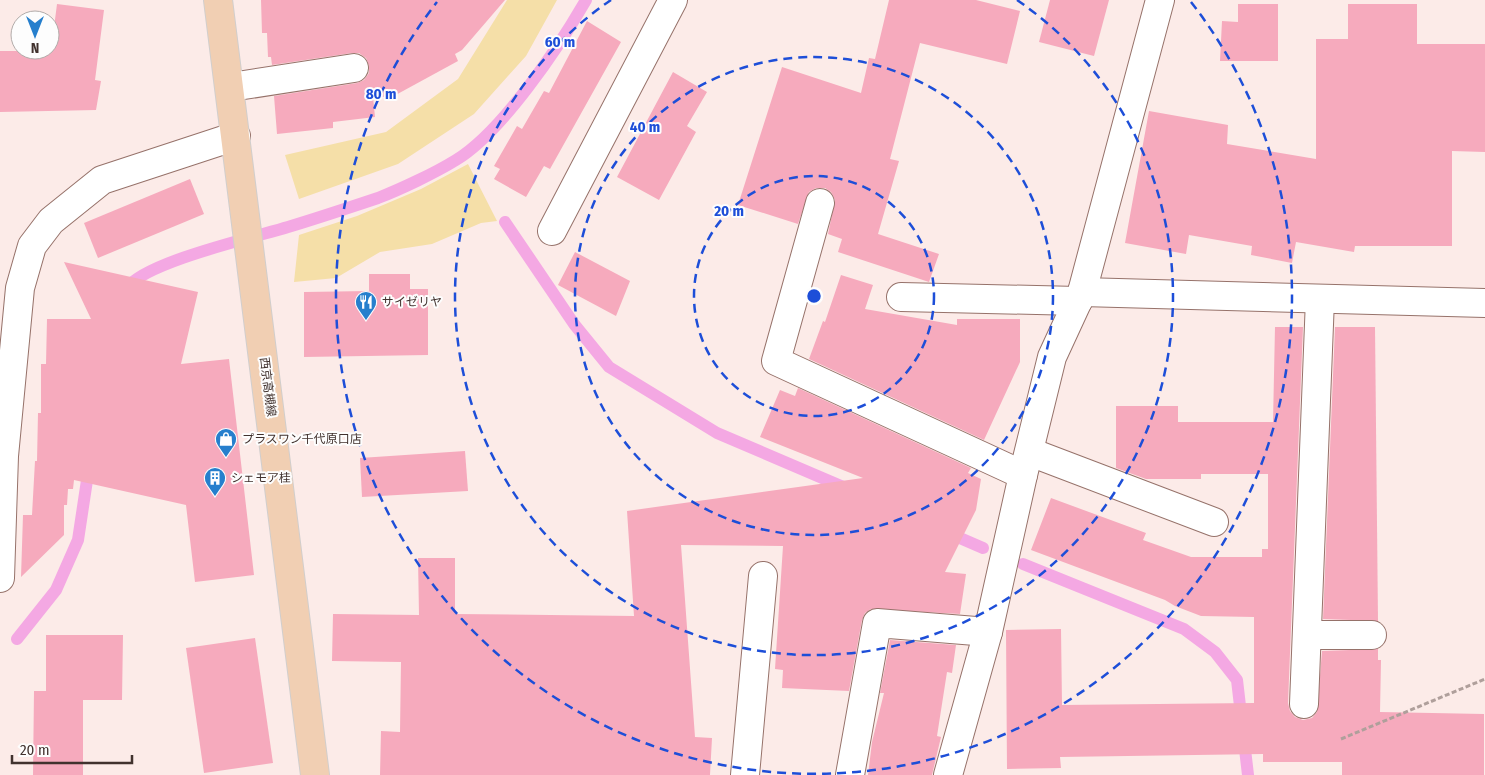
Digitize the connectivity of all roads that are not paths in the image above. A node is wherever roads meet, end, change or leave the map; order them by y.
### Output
1 (218, 0) edge
2 (673, 0) edge
3 (1160, 0) edge
4 (354, 68) dead end
5 (231, 87) junction
6 (236, 136) junction
7 (820, 203) dead end
8 (552, 231) dead end
9 (1080, 296) junction
10 (901, 297) dead end
11 (1320, 299) junction
12 (1485, 303) edge
13 (2, 455) edge
14 (1026, 463) junction
15 (1214, 522) dead end
16 (763, 576) dead end
17 (0, 578) edge
18 (988, 632) junction
19 (1307, 635) junction
20 (1372, 635) dead end
21 (1304, 704) dead end
22 (315, 775) edge
23 (745, 775) edge
24 (850, 775) edge
25 (948, 775) edge

1 - 5 main road, 西京高槻線
2 - 8 street
3 - 9 street
4 - 5 street
5 - 6 main road, 西京高槻線
6 - 13 street
6 - 22 main road, 西京高槻線
7 - 14 street
9 - 10 street
9 - 11 street
9 - 14 street
11 - 12 street
11 - 19 street
13 - 17 street
14 - 15 street
14 - 18 street
16 - 23 street
18 - 24 street
18 - 25 street
19 - 20 street
19 - 21 street

